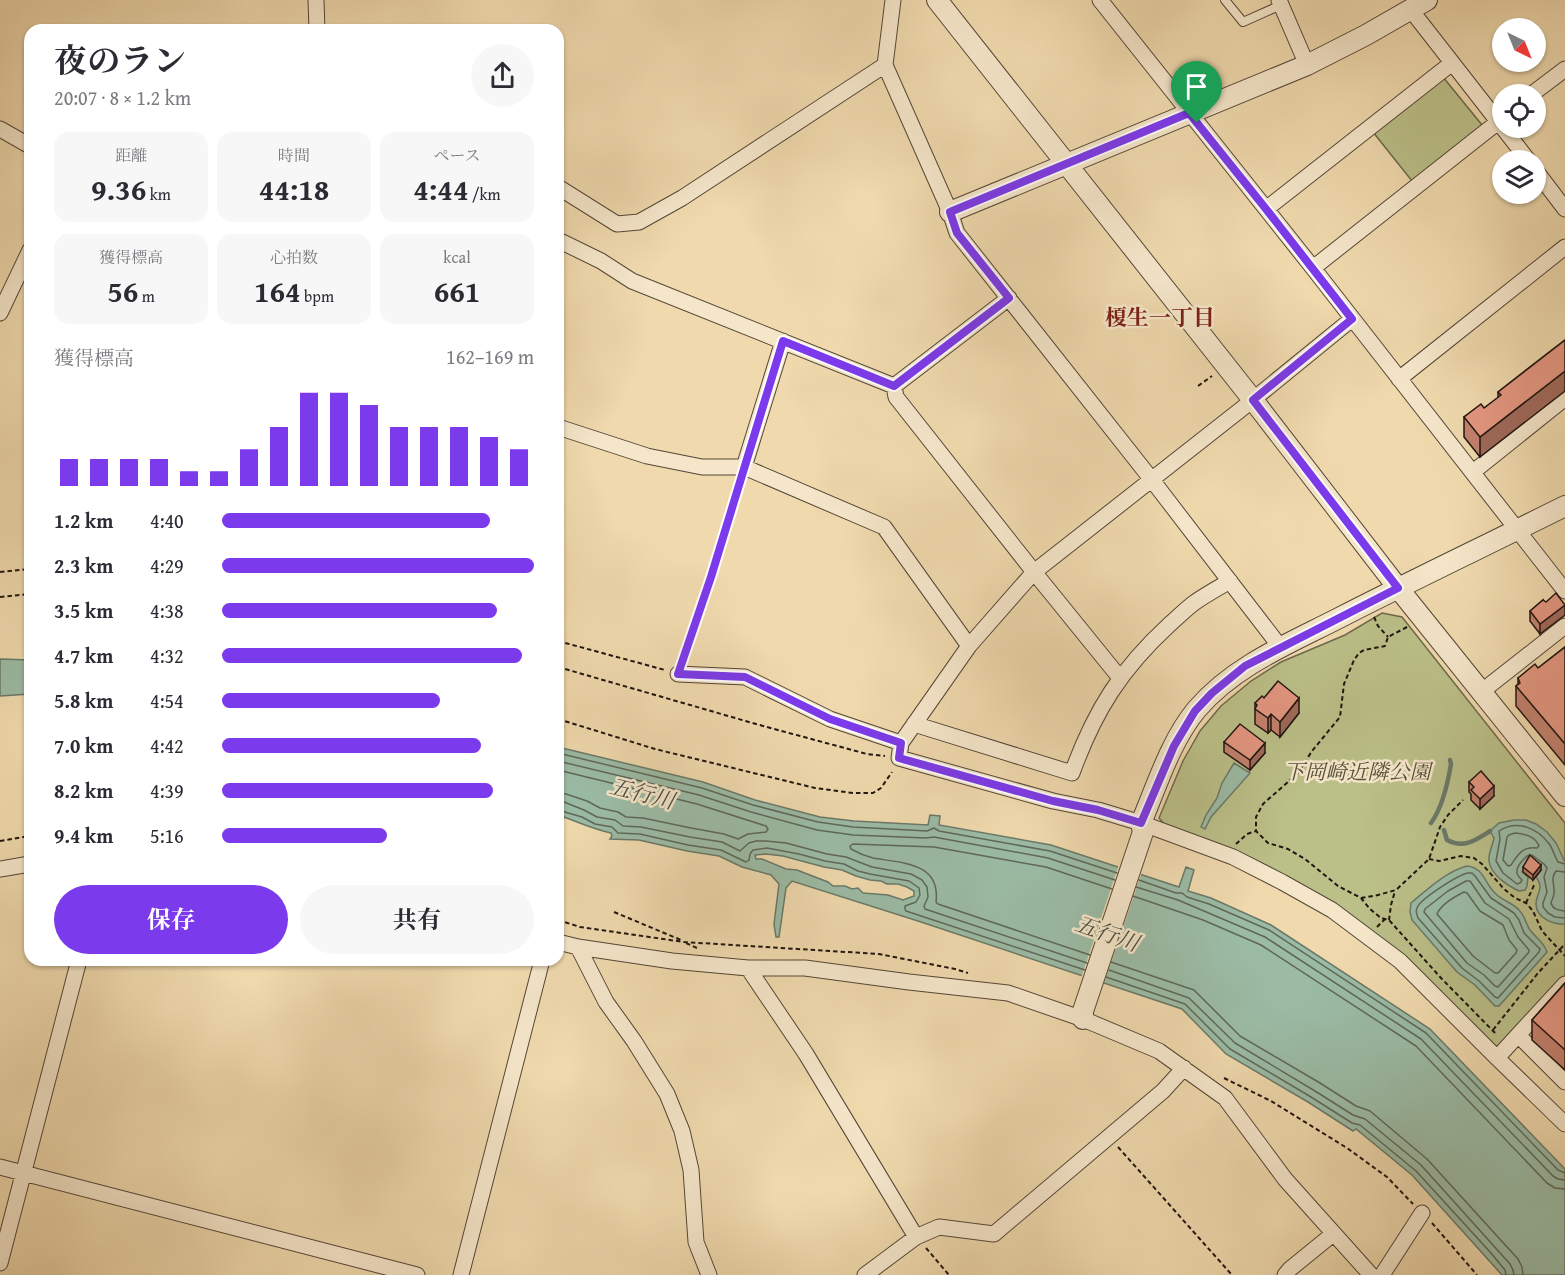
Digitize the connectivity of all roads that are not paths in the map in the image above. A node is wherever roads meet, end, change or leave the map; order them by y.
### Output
1 (316, 0) edge
2 (893, 0) edge
3 (937, 0) edge
4 (1100, 0) edge
5 (1225, 0) edge
6 (1280, 2) edge
7 (1419, 5) edge
8 (317, 24) edge
9 (1452, 63) junction
10 (885, 65) junction
11 (1307, 65) junction
12 (1565, 69) edge
13 (1545, 84) edge
14 (1492, 110) edge
15 (1189, 113) junction
16 (1492, 126) edge
17 (0, 129) edge
18 (24, 143) edge
19 (1067, 165) junction
20 (1546, 184) edge
21 (564, 191) edge
22 (1266, 209) junction
23 (1565, 209) edge
24 (950, 212) junction
25 (564, 243) edge
26 (1565, 248) edge
27 (24, 263) edge
28 (1313, 268) junction
29 (1009, 298) junction
30 (0, 314) edge
31 (1352, 319) junction
32 (783, 341) junction
33 (1400, 379) junction
34 (894, 386) junction
35 (1565, 398) edge
36 (1253, 400) junction
37 (564, 429) edge
38 (744, 467) junction
39 (1473, 472) junction
40 (1152, 480) junction
41 (1565, 506) edge
42 (1517, 530) junction
43 (1034, 572) junction
44 (1230, 581) junction
45 (1398, 588) junction
46 (1565, 591) edge
47 (1565, 626) edge
48 (969, 646) junction
49 (1281, 648) junction
50 (678, 674) road end
51 (1120, 678) junction
52 (1481, 692) junction
53 (914, 724) junction
54 (900, 750) junction
55 (1565, 796) edge
56 (1142, 827) junction
57 (24, 865) edge
58 (0, 869) edge
59 (564, 944) edge
60 (578, 947) junction
61 (77, 966) edge
62 (540, 966) edge
63 (748, 968) junction
64 (1565, 984) edge
65 (1083, 1015) junction
66 (1513, 1041) junction
67 (1497, 1058) junction
68 (1184, 1068) junction
69 (1565, 1082) edge
70 (1565, 1124) edge
71 (0, 1167) edge
72 (24, 1173) junction
73 (1422, 1213) road end
74 (1333, 1234) junction
75 (916, 1237) junction
76 (0, 1263) edge
77 (417, 1275) edge
78 (461, 1275) edge
79 (709, 1275) edge
80 (865, 1275) edge
81 (1285, 1275) edge
82 (1371, 1275) edge
83 (1382, 1275) edge

1 - 8 street
2 - 10 street
3 - 19 street
4 - 15 street
5 - 6 lane
6 - 11 street
7 - 9 street
7 - 11 street
9 - 14 street
9 - 22 street
10 - 21 street
10 - 24 street
11 - 15 street
12 - 13 street
15 - 19 street
15 - 22 street
16 - 28 street
17 - 18 street
19 - 24 street
19 - 36 street
20 - 23 street
22 - 28 street
24 - 29 street
25 - 32 street
26 - 33 street
27 - 30 street
28 - 31 street
29 - 34 street
29 - 40 street
31 - 33 street
31 - 36 street
32 - 34 street
32 - 38 street
33 - 39 street
34 - 43 street
35 - 39 street
36 - 40 street
36 - 45 street
37 - 38 street
38 - 48 street
39 - 42 street
40 - 43 street
40 - 44 street
41 - 42 street
42 - 45 street
42 - 46 street
43 - 48 street
43 - 51 street
44 - 49 street
44 - 51 street
45 - 49 street
45 - 52 street
47 - 52 street
48 - 53 street
49 - 56 street
50 - 54 street
51 - 53 street
52 - 55 street
53 - 54 street
54 - 56 street
56 - 65 street
56 - 67 street
57 - 58 street
59 - 60 street
60 - 63 street
60 - 79 street
61 - 72 street
62 - 78 street
63 - 65 street
63 - 75 street
64 - 66 street
65 - 68 street
66 - 67 street
66 - 69 street
67 - 70 street
68 - 74 street
68 - 75 street
71 - 72 street
72 - 76 street
72 - 77 street
73 - 83 street
74 - 81 street
74 - 82 street
75 - 80 street

